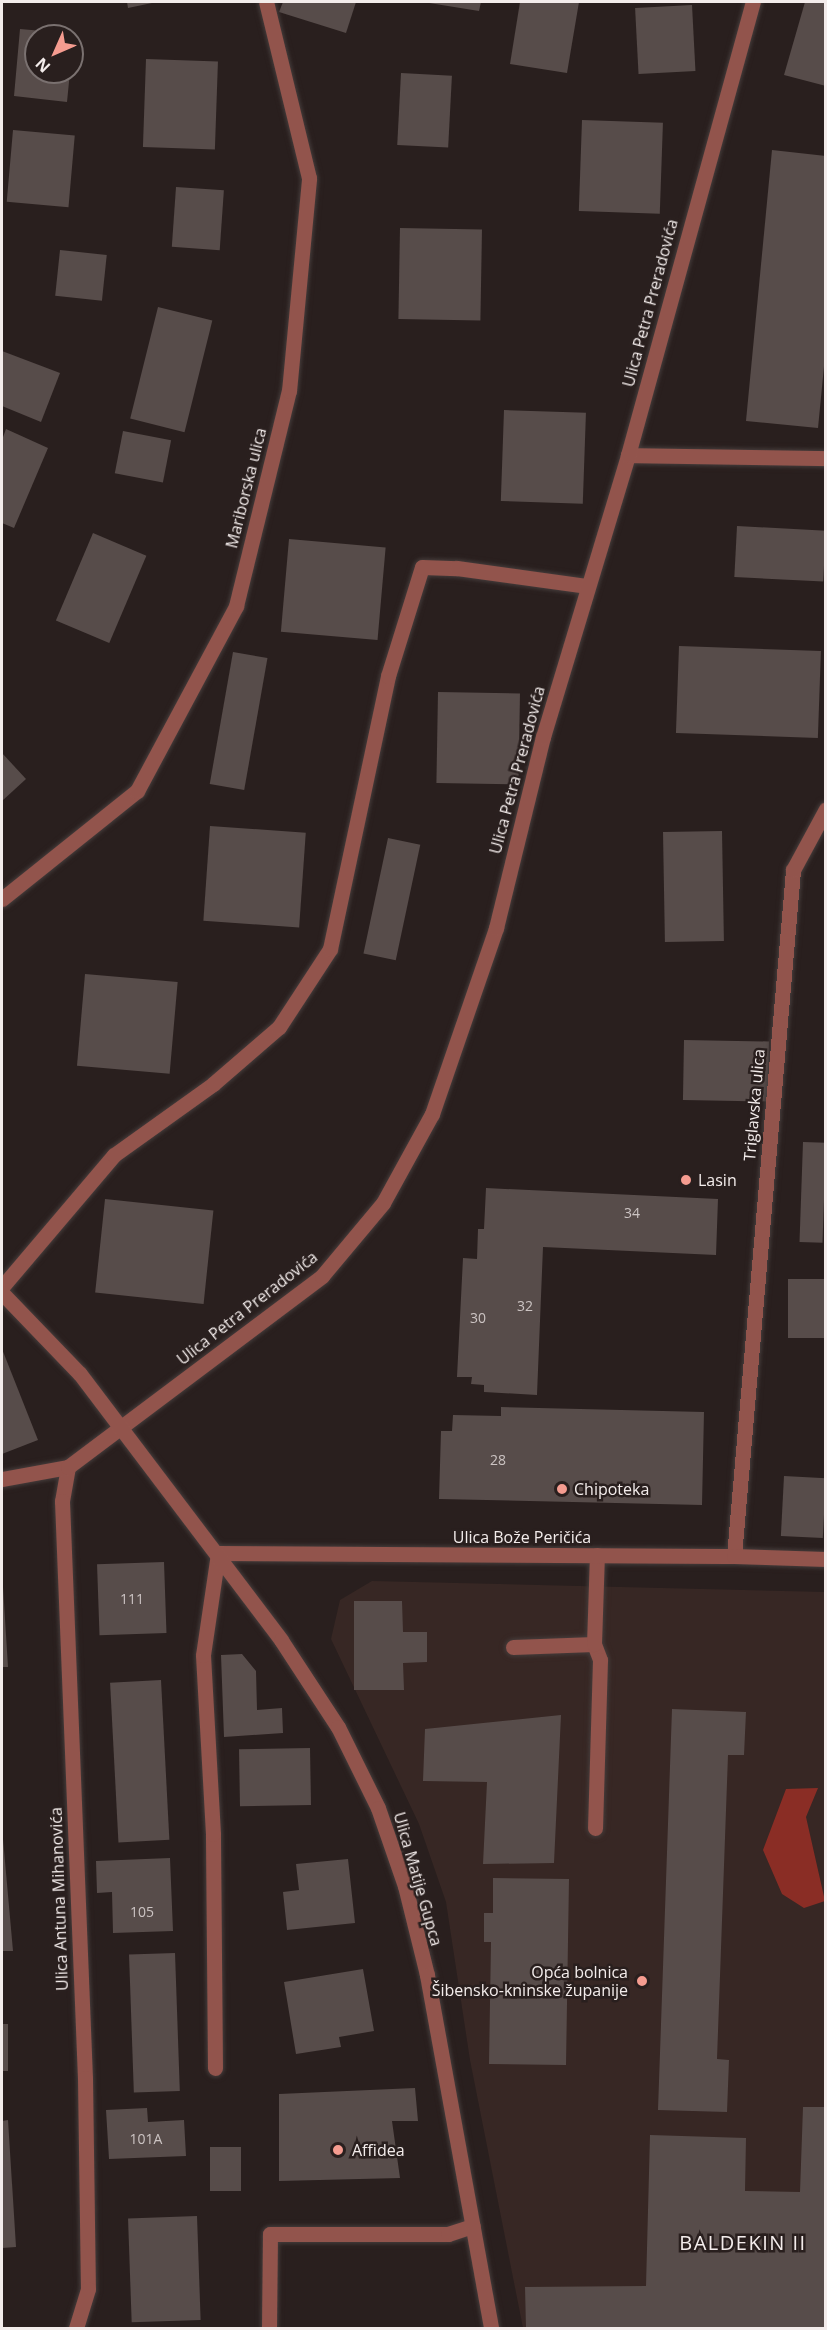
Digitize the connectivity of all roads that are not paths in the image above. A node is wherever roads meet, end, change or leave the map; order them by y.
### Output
1 (266, 2) edge
2 (753, 2) edge
3 (628, 455) junction
4 (825, 458) edge
5 (586, 586) junction
6 (825, 808) edge
7 (2, 899) edge
8 (2, 1287) edge
9 (2, 1293) edge
10 (120, 1428) junction
11 (68, 1467) junction
12 (2, 1479) edge
13 (218, 1554) junction
14 (597, 1555) junction
15 (734, 1556) junction
16 (825, 1559) edge
17 (594, 1644) junction
18 (513, 1647) dead end
19 (595, 1828) dead end
20 (215, 2068) dead end
21 (472, 2226) junction
22 (76, 2328) edge
23 (268, 2328) edge
24 (491, 2328) edge

1 - 7 street, Mariborska ulica
2 - 3 street, Ulica Petra Preradovića
3 - 4 street
3 - 5 street, Ulica Petra Preradovića
5 - 8 street
5 - 10 street, Ulica Petra Preradovića
6 - 15 street, Triglavska ulica
9 - 10 street, Ulica Matije Gupca
10 - 11 street, Ulica Petra Preradovića
10 - 13 street, Ulica Matije Gupca
11 - 12 street
11 - 22 street, Ulica Antuna Mihanovića
13 - 14 street, Ulica Bože Peričića
13 - 20 street
13 - 21 street, Ulica Matije Gupca
14 - 15 street, Ulica Bože Peričića
14 - 17 street
15 - 16 street, Ulica Bože Peričića
17 - 18 street
17 - 19 street
21 - 23 street
21 - 24 street, Ulica Matije Gupca

